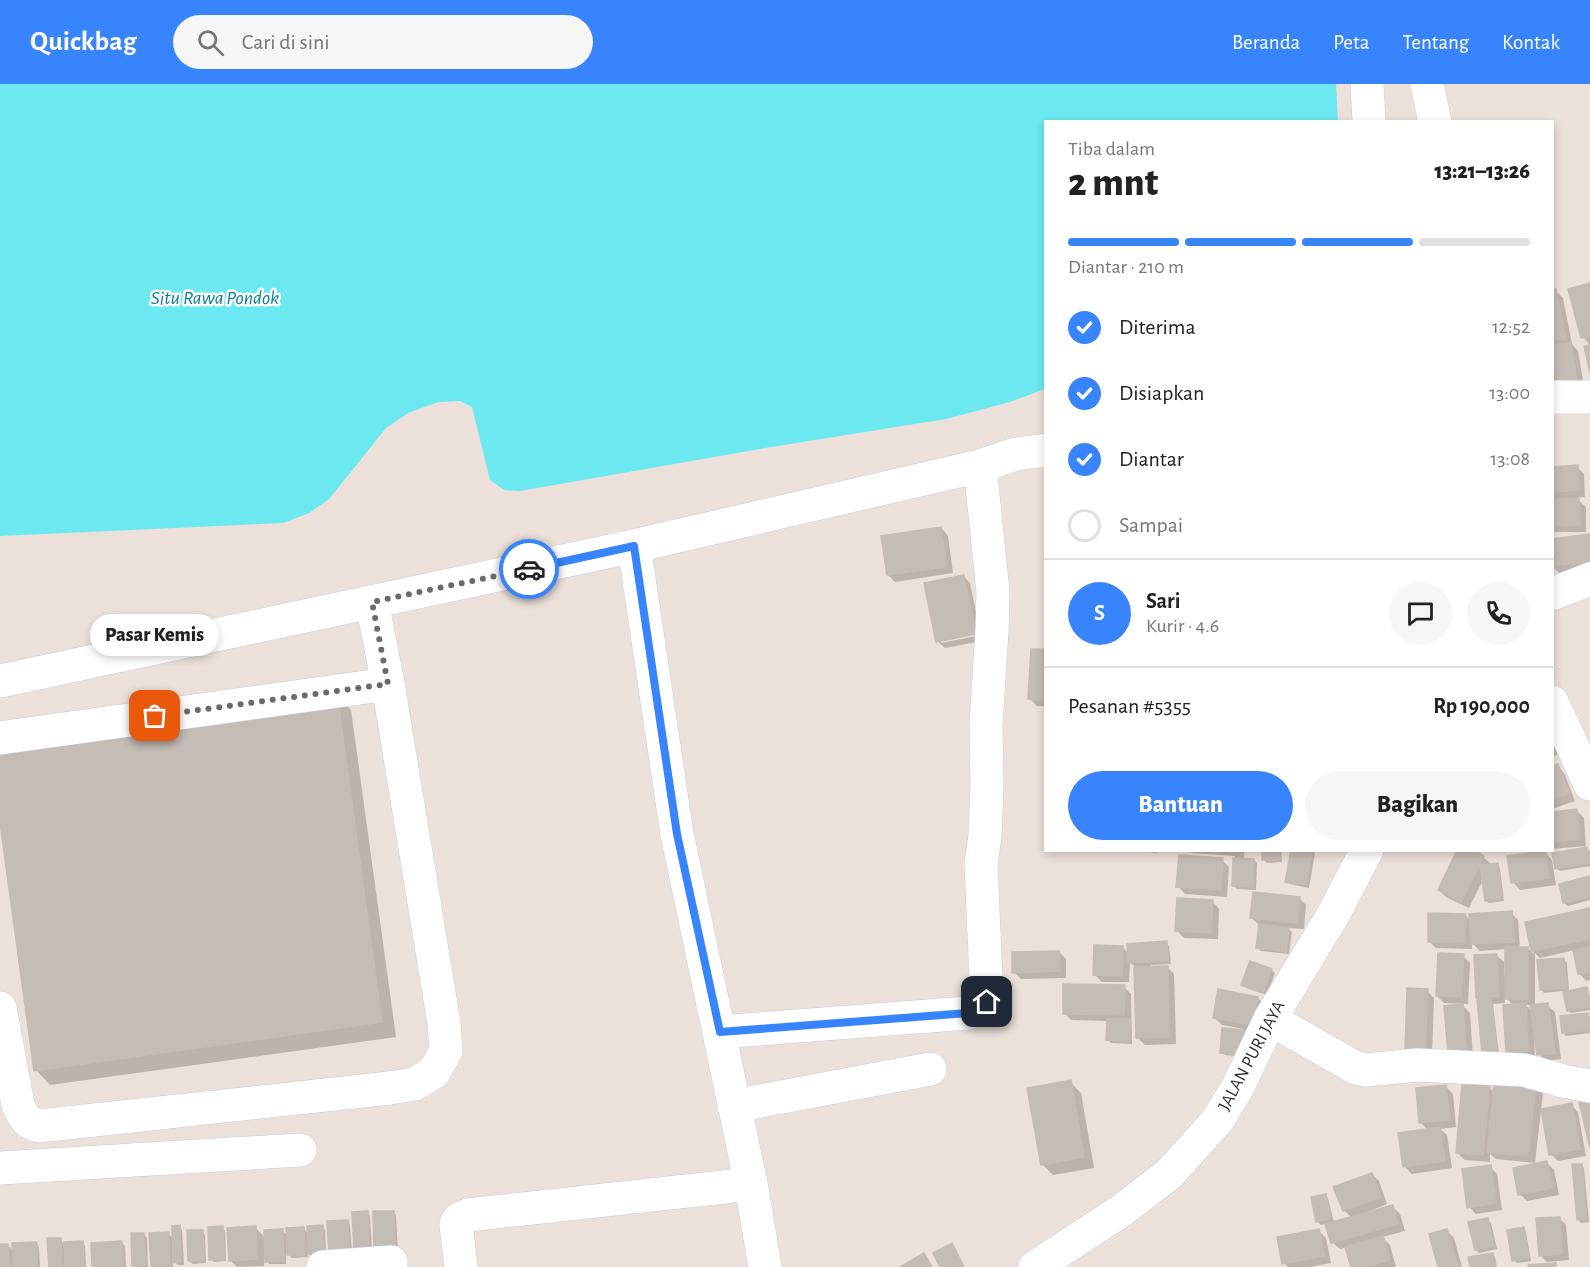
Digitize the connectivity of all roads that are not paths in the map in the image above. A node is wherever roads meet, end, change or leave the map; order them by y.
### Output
1 (1367, 84) edge
2 (1427, 84) edge
3 (1369, 120) edge
4 (1435, 120) edge
5 (1554, 397) edge
6 (1590, 397) edge
7 (1009, 458) edge
8 (634, 546) junction
9 (1590, 579) edge
10 (1554, 593) edge
11 (372, 602) junction
12 (0, 681) edge
13 (388, 684) junction
14 (1554, 706) edge
15 (0, 738) edge
16 (1590, 784) edge
17 (1366, 852) edge
18 (0, 1008) edge
19 (1270, 1019) junction
20 (720, 1032) junction
21 (930, 1069) dead end
22 (1590, 1086) edge
23 (734, 1106) junction
24 (300, 1150) dead end
25 (0, 1168) edge
26 (751, 1184) junction
27 (391, 1262) dead end
28 (323, 1267) edge
29 (461, 1267) edge
30 (765, 1267) edge
31 (1035, 1267) edge

1 - 3 street
2 - 4 street
5 - 6 street
7 - 8 street
7 - 20 street
8 - 11 street
8 - 20 street
9 - 10 street
11 - 12 street
11 - 13 street
13 - 15 street
13 - 18 street
14 - 16 street
17 - 19 street, JALAN PURI JAYA
19 - 22 street
19 - 31 street, JALAN PURI JAYA
20 - 23 street
21 - 23 street
23 - 26 street
24 - 25 street
26 - 29 street
26 - 30 street
27 - 28 street

